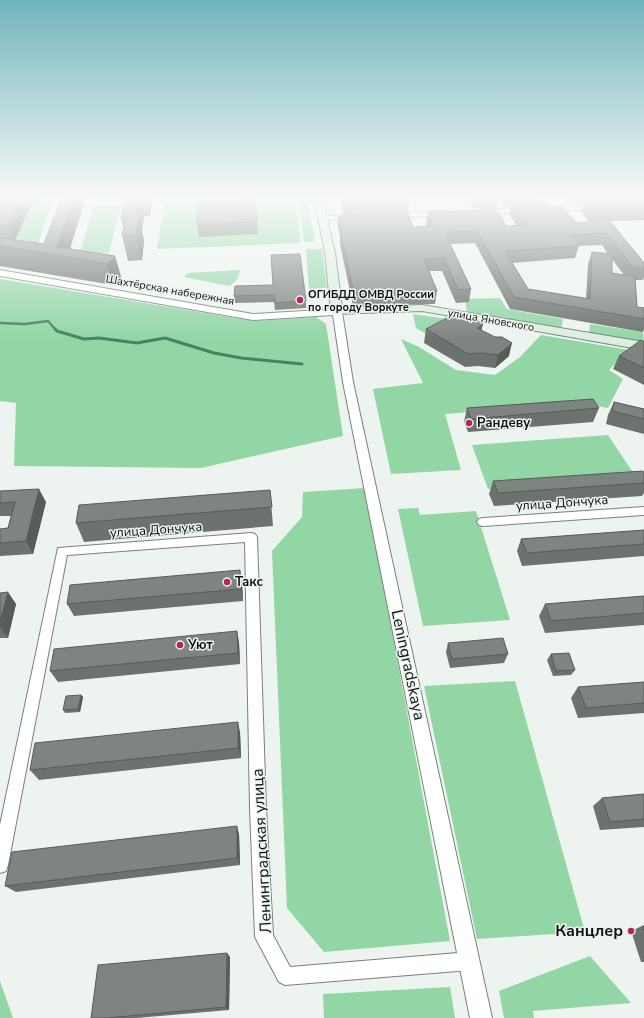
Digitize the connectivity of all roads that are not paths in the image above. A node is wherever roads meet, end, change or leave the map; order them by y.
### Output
1 (328, 245) edge
2 (0, 272) edge
3 (337, 312) junction
4 (644, 346) edge
5 (644, 511) edge
6 (483, 522) dead end
7 (251, 537) joint
8 (0, 865) edge
9 (470, 961) junction
10 (481, 1018) edge

1 - 3 main road
2 - 3 street, Шахтёрская набережная
3 - 4 main road, улица Яновского
3 - 9 street, Leningradskaya
5 - 6 street, улица Дончука
7 - 8 street, улица Дончука
7 - 9 street, Ленинградская улица
9 - 10 street, Leningradskaya

